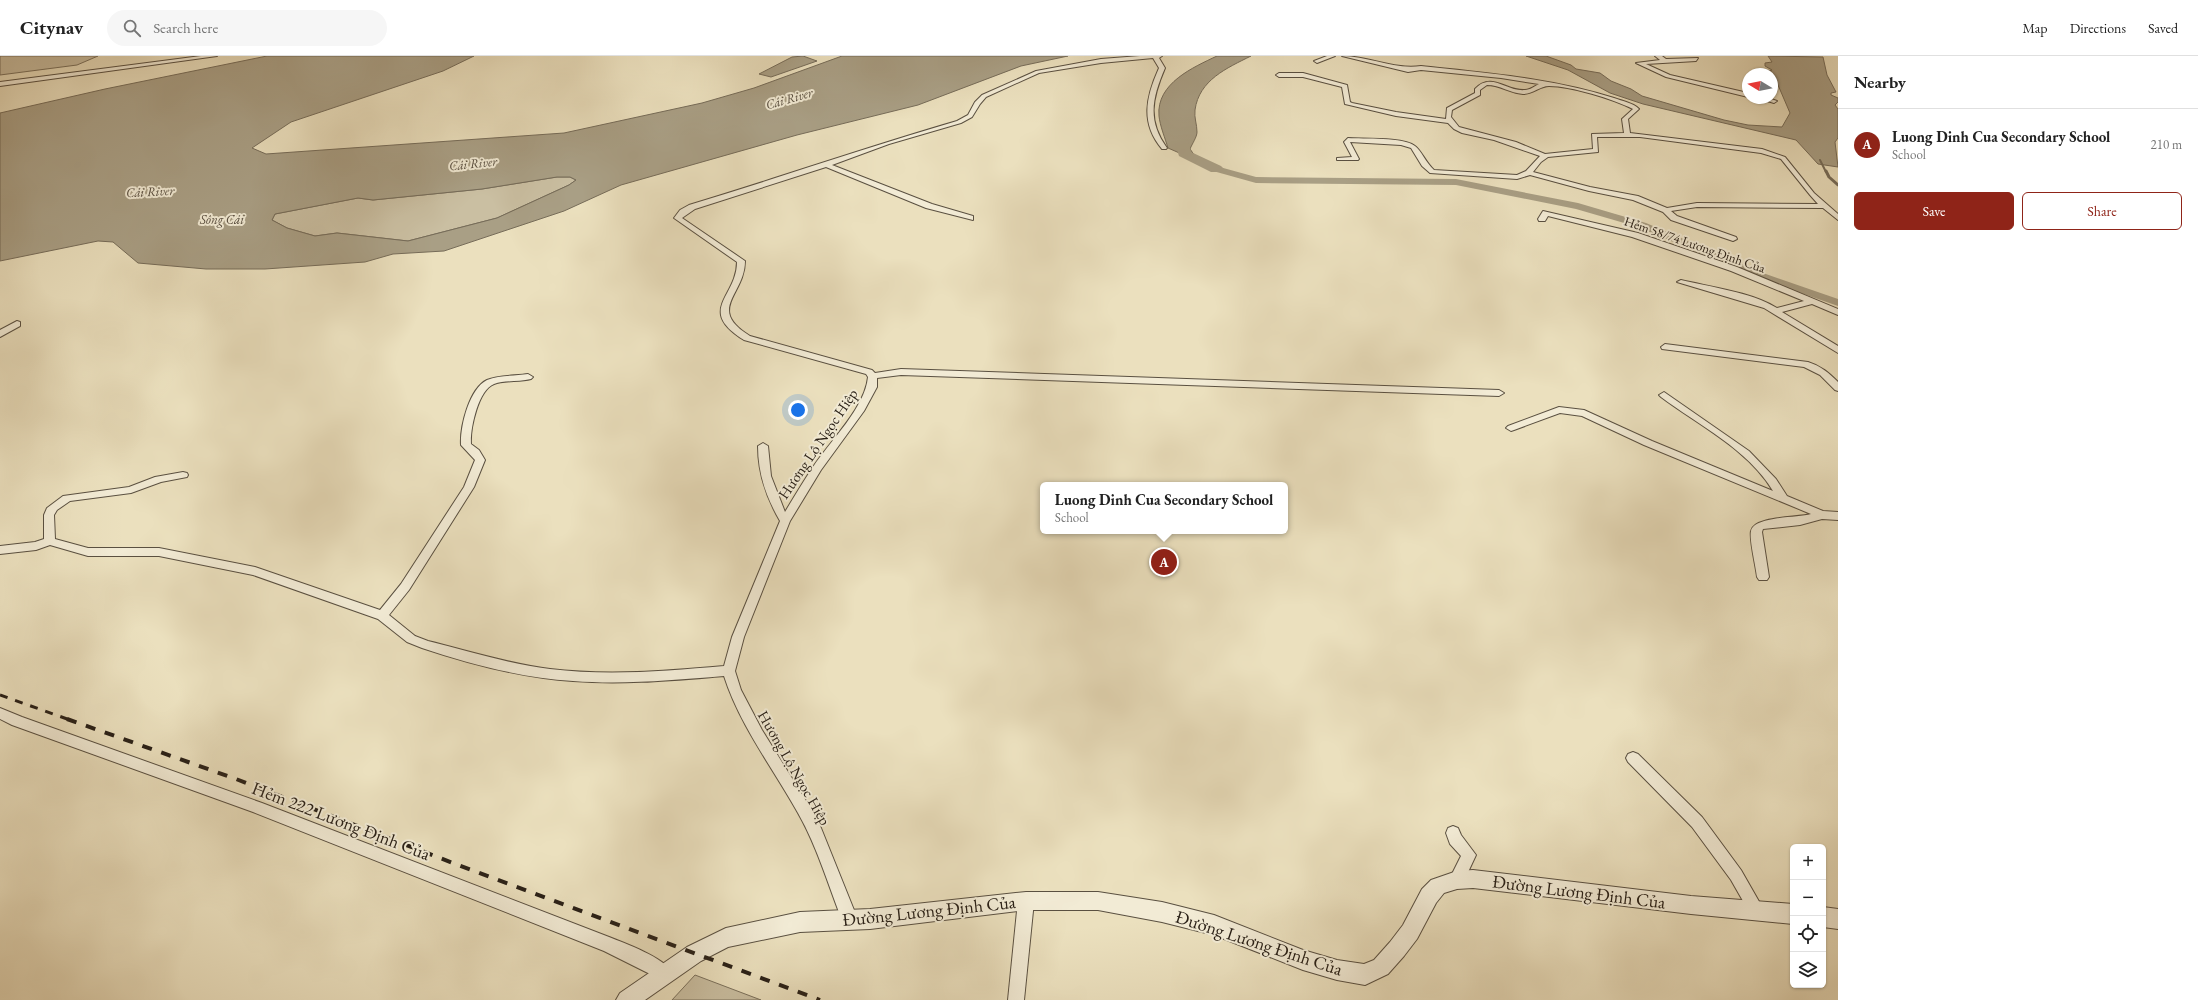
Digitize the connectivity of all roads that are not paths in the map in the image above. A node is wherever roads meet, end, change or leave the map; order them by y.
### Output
1 (214, 56) edge
2 (1155, 56) edge
3 (1159, 56) edge
4 (1332, 56) edge
5 (1345, 56) edge
6 (1658, 56) edge
7 (1696, 59) dead end
8 (1317, 61) dead end
9 (1665, 61) junction
10 (1279, 75) dead end
11 (0, 84) edge
12 (1548, 84) junction
13 (1742, 94) edge
14 (1450, 121) junction
15 (1627, 134) junction
16 (1164, 148) dead end
17 (1544, 156) junction
18 (1339, 159) dead end
19 (826, 165) junction
20 (1530, 173) junction
21 (1824, 206) junction
22 (1666, 210) junction
23 (970, 218) dead end
24 (1838, 218) edge
25 (1542, 219) dead end
26 (1733, 239) dead end
27 (1681, 282) dead end
28 (1810, 302) junction
29 (1776, 311) junction
30 (1838, 312) edge
31 (17, 324) dead end
32 (0, 334) edge
33 (1666, 347) dead end
34 (1838, 350) edge
35 (873, 376) junction
36 (528, 377) dead end
37 (1838, 388) edge
38 (1499, 394) dead end
39 (1664, 395) dead end
40 (1511, 428) dead end
41 (763, 446) dead end
42 (183, 475) dead end
43 (1782, 497) junction
44 (1822, 515) junction
45 (1838, 516) edge
46 (785, 521) junction
47 (50, 541) junction
48 (0, 550) edge
49 (1763, 577) dead end
50 (382, 616) junction
51 (729, 671) junction
52 (0, 713) edge
53 (1633, 758) dead end
54 (1453, 833) dead end
55 (1457, 880) junction
56 (1026, 901) junction
57 (1756, 910) junction
58 (1790, 914) edge
59 (1826, 917) edge
60 (1838, 918) edge
61 (850, 920) junction
62 (664, 973) junction
63 (627, 1000) edge
64 (1016, 1000) edge

1 - 11 street
2 - 3 street, Hương Lộ Ngọc Hiệp
2 - 16 street
2 - 19 street, Hương Lộ Ngọc Hiệp
4 - 8 street
5 - 12 street
6 - 9 street
7 - 9 street
9 - 13 street
10 - 14 street
12 - 14 street
12 - 15 street
14 - 17 street
15 - 17 street
15 - 21 street
17 - 20 street
18 - 20 street
19 - 23 street
19 - 35 street, Hương Lộ Ngọc Hiệp
20 - 22 street
21 - 22 street
21 - 24 street
22 - 26 street
25 - 28 street, Hẻm 58/74 Lương Định Của
27 - 29 street
28 - 29 street
28 - 30 street, Hẻm 58/74 Lương Định Của
29 - 34 street
31 - 32 street
33 - 37 street
35 - 38 street
35 - 46 street, Hương Lộ Ngọc Hiệp
36 - 50 street
39 - 43 street
40 - 43 street
41 - 46 street
42 - 47 street
43 - 44 street
44 - 45 street
44 - 49 street
46 - 51 street, Hương Lộ Ngọc Hiệp
47 - 48 street
47 - 50 street
50 - 51 street
51 - 61 street, Hương Lộ Ngọc Hiệp
52 - 62 street, Hẻm 222 Lương Định Của
53 - 57 street
54 - 55 street
55 - 56 street, Đường Lương Định Của
55 - 57 street, Đường Lương Định Của
56 - 61 street, Đường Lương Định Của
56 - 64 street
57 - 58 street, Đường Lương Định Của
59 - 60 street
61 - 62 street, Đường Lương Định Của
62 - 63 street, Đường Lương Định Của

